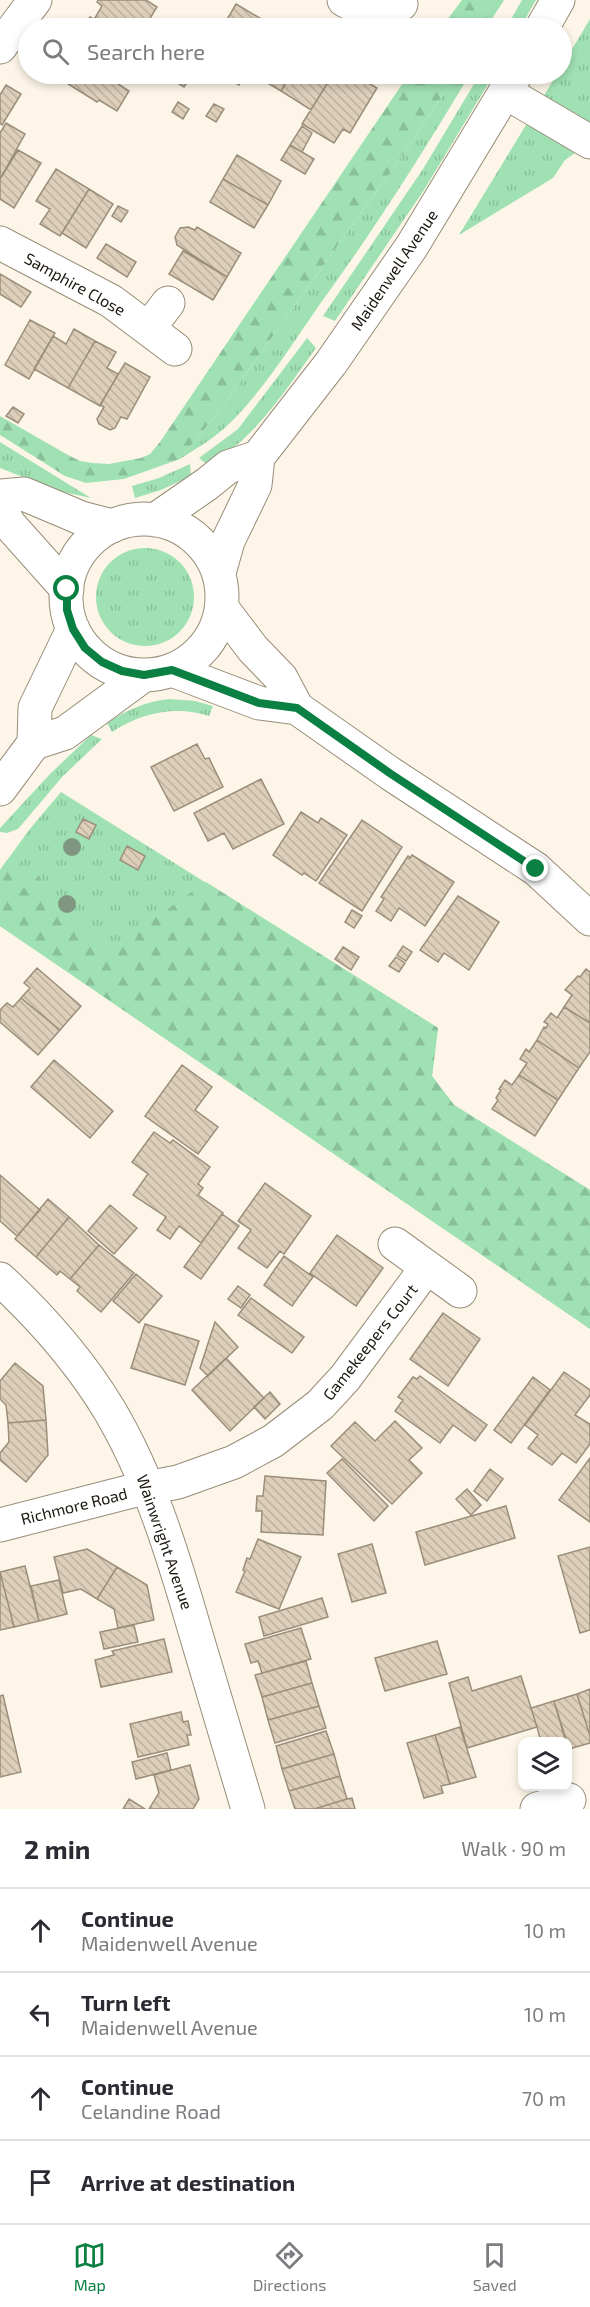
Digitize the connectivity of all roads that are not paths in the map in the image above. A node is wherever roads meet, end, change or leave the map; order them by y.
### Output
1 (35, 0) edge
2 (558, 0) edge
3 (22, 18) edge
4 (548, 18) edge
5 (18, 23) edge
6 (0, 47) edge
7 (509, 84) edge
8 (511, 84) edge
9 (590, 142) edge
10 (0, 243) edge
11 (175, 349) dead end
12 (258, 457) junction
13 (0, 496) edge
14 (0, 504) edge
15 (155, 520) junction
16 (112, 526) junction
17 (219, 573) junction
18 (67, 589) junction
19 (222, 608) junction
20 (73, 629) junction
21 (158, 672) junction
22 (297, 708) junction
23 (34, 743) junction
24 (0, 789) edge
25 (590, 919) edge
26 (395, 1244) dead end
27 (427, 1268) junction
28 (0, 1279) edge
29 (460, 1291) dead end
30 (149, 1489) junction
31 (0, 1525) edge
32 (569, 1800) dead end
33 (248, 1809) edge
34 (537, 1809) edge

1 - 3 street
2 - 4 street
5 - 6 street
7 - 12 street, Maidenwell Avenue
8 - 9 street
10 - 11 street, Samphire Close
12 - 15 street
12 - 17 street
13 - 16 street
14 - 18 street
15 - 16 street
15 - 17 street
16 - 18 street
17 - 19 street
18 - 20 street
19 - 21 street
19 - 22 street
20 - 21 street
20 - 23 street
21 - 22 street
21 - 23 street
22 - 25 street
23 - 24 street
26 - 27 street, Gamekeepers Court
27 - 29 street, Gamekeepers Court
27 - 30 street, Gamekeepers Court
28 - 30 street, Wainwright Avenue
30 - 31 street, Richmore Road
30 - 33 street, Wainwright Avenue
32 - 34 street

